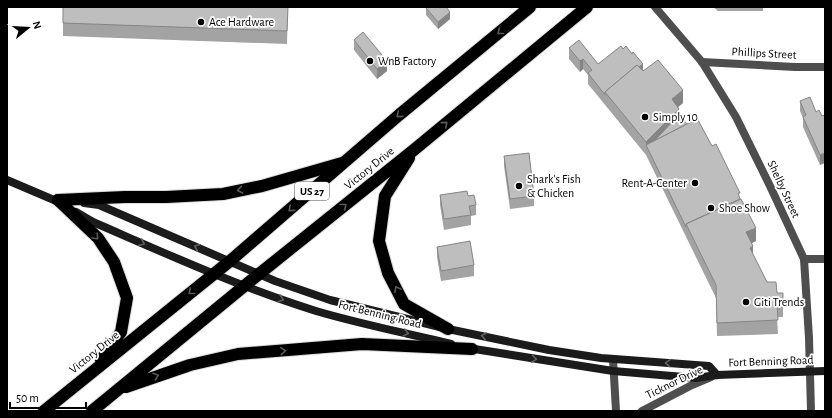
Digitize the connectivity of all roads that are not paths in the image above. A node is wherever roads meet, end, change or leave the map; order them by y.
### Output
1 (530, 7) edge
2 (588, 7) edge
3 (655, 7) edge
4 (702, 62) junction
5 (825, 67) edge
6 (415, 150) junction
7 (346, 162) junction
8 (7, 180) edge
9 (58, 200) junction
10 (804, 259) junction
11 (825, 259) edge
12 (230, 261) junction
13 (213, 274) junction
14 (259, 274) junction
15 (244, 286) junction
16 (448, 329) junction
17 (472, 349) junction
18 (613, 359) junction
19 (613, 371) junction
20 (825, 371) edge
21 (92, 372) junction
22 (809, 372) junction
23 (717, 374) junction
24 (119, 389) junction
25 (100, 409) edge
26 (44, 411) edge
27 (616, 411) edge
28 (642, 411) edge
29 (811, 411) edge

1 -> 7 highway, Victory Drive / US 27
6 -> 2 highway, Victory Drive / US 27
3 - 4 street, Shelby Street
4 - 5 street, Phillips Street
4 - 10 street, Shelby Street
14 -> 6 highway, Victory Drive / US 27
16 -> 6 highway
7 -> 9 highway
7 -> 12 highway, Victory Drive / US 27
8 - 9 street, Fort Benning Road
12 -> 9 street, Fort Benning Road
9 -> 13 street, Fort Benning Road
9 -> 21 highway
10 - 11 street
10 - 22 street, Shelby Street
12 - 13 highway, Victory Drive / US 27
12 - 14 street, Fort Benning Road
13 - 15 street, Fort Benning Road
13 -> 21 highway, Victory Drive / US 27
14 - 15 highway, Victory Drive / US 27
14 - 16 street, Fort Benning Road
15 -> 17 street, Fort Benning Road
15 - 24 highway, Victory Drive / US 27
18 -> 16 street, Fort Benning Road
17 -> 19 street, Fort Benning Road
24 -> 17 highway
18 - 19 street
23 -> 18 street, Fort Benning Road
19 - 23 street, Fort Benning Road
19 - 27 street
20 - 22 street, Fort Benning Road
21 - 26 highway, Victory Drive / US 27
22 - 23 street, Fort Benning Road
22 - 29 street, Shelby Street
23 - 28 street, Ticknor Drive
24 - 25 highway, Victory Drive / US 27

